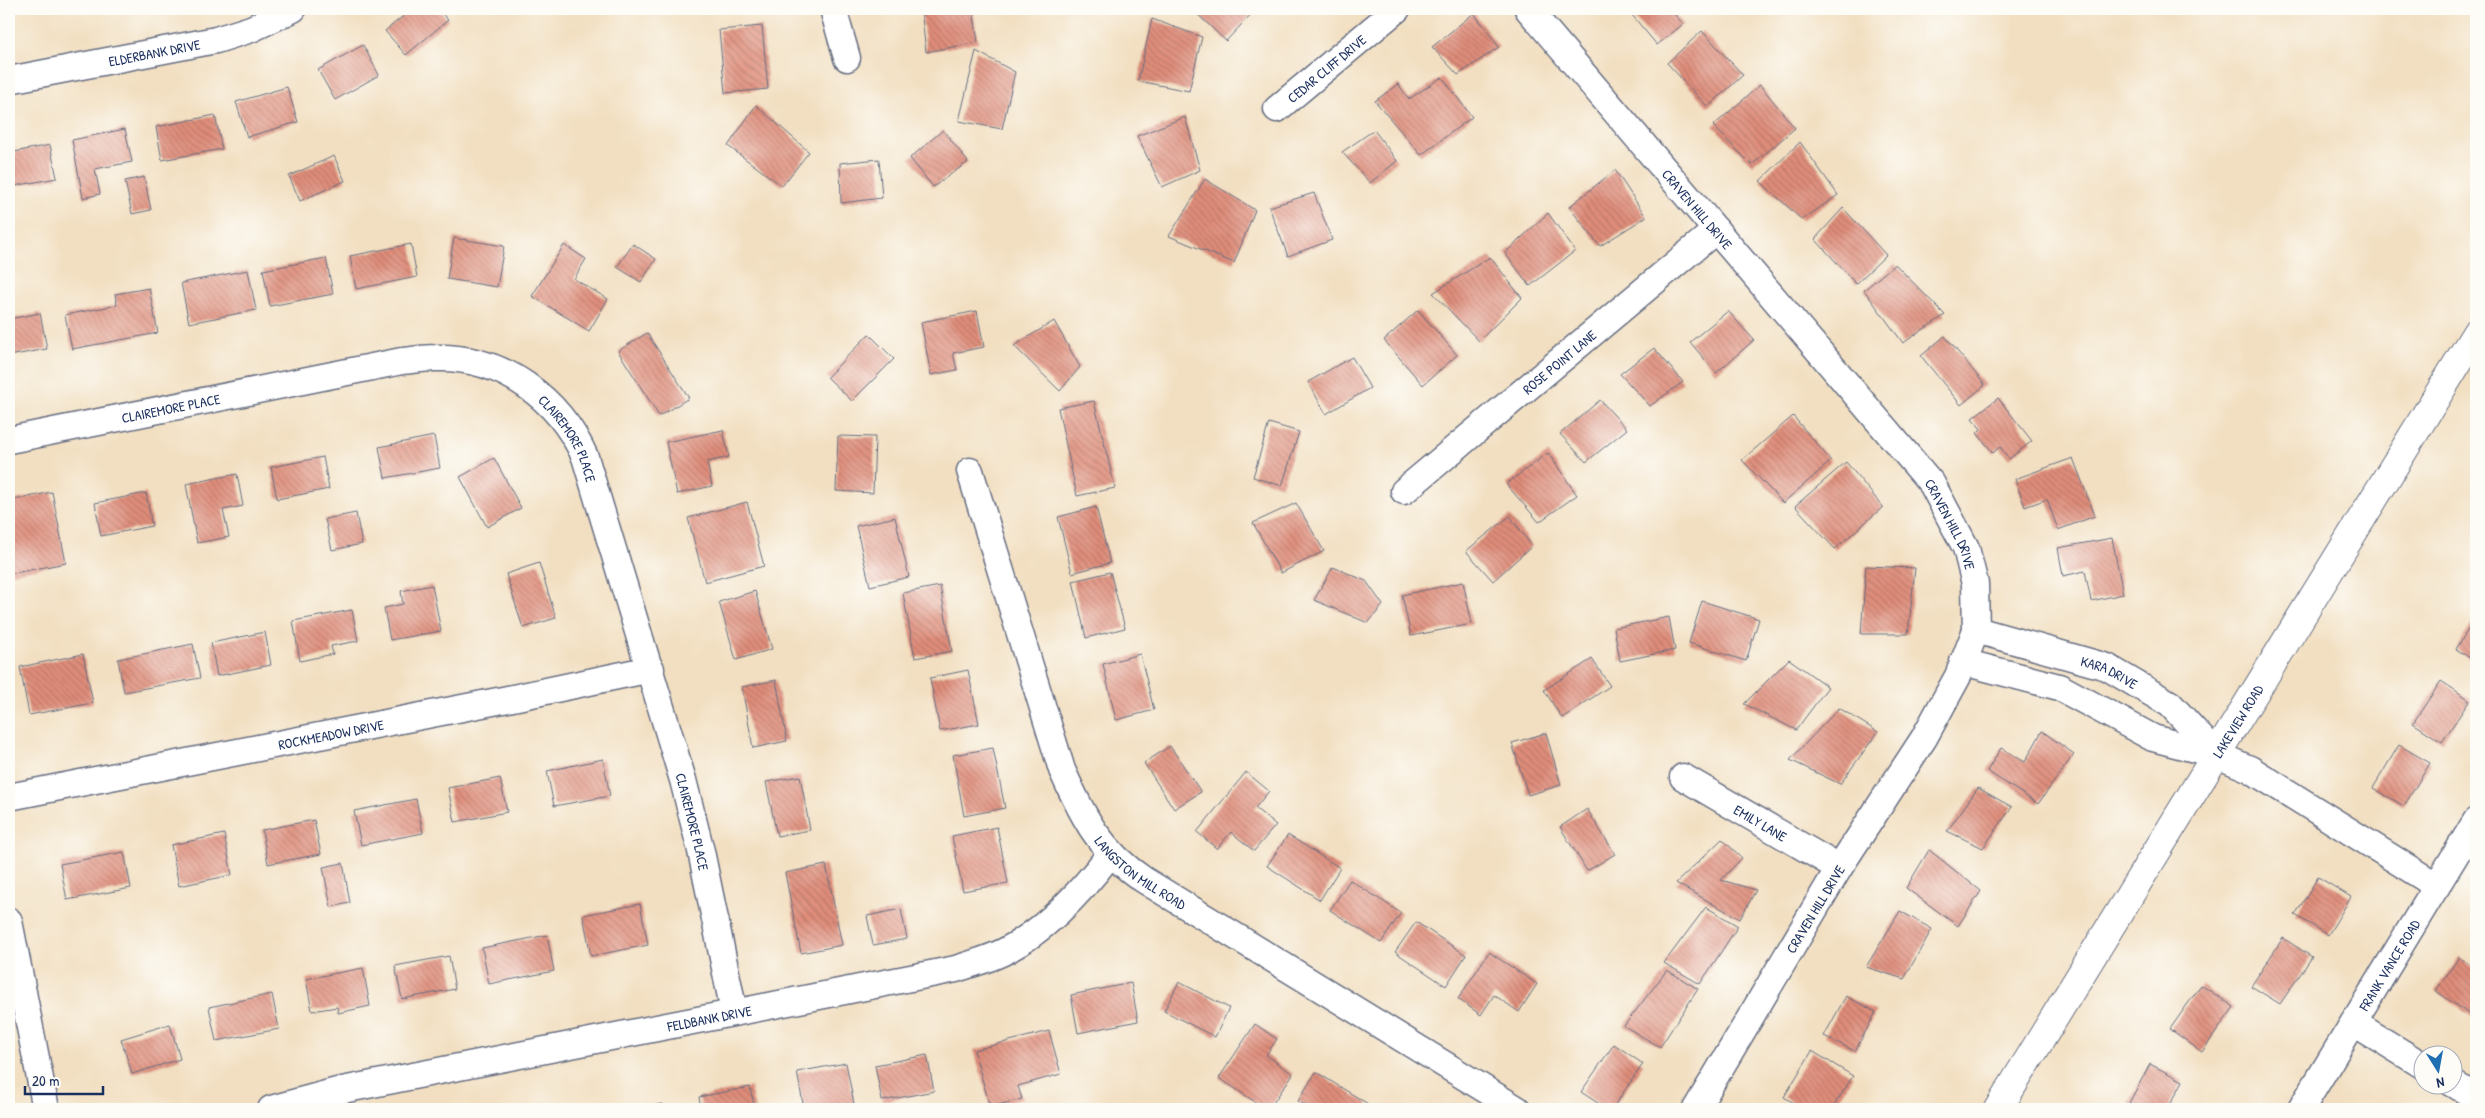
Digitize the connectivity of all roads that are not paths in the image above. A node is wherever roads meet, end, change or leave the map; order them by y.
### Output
1 (293, 9) edge
2 (833, 9) edge
3 (1397, 9) edge
4 (1528, 9) edge
5 (847, 58) dead end
6 (9, 80) edge
7 (1277, 109) dead end
8 (1716, 230) junction
9 (2476, 333) edge
10 (9, 440) edge
11 (970, 471) dead end
12 (1404, 491) dead end
13 (1976, 630) junction
14 (1963, 662) junction
15 (651, 668) junction
16 (2217, 755) junction
17 (1683, 777) dead end
18 (9, 797) edge
19 (2476, 821) edge
20 (1110, 854) junction
21 (1839, 868) junction
22 (2437, 886) junction
23 (9, 921) edge
24 (734, 1012) junction
25 (2354, 1024) junction
26 (2412, 1059) edge
27 (2462, 1089) edge
28 (2476, 1097) edge
29 (46, 1109) edge
30 (271, 1109) edge
31 (1517, 1109) edge
32 (1696, 1109) edge
33 (1998, 1109) edge
34 (2301, 1109) edge

1 - 6 street, ELDERBANK DRIVE
2 - 5 street
3 - 7 street, CEDAR CLIFF DRIVE
4 - 8 street, CRAVEN HILL DRIVE
8 - 12 street, ROSE POINT LANE
8 - 13 street, CRAVEN HILL DRIVE
9 - 16 main road, LAKEVIEW ROAD
10 - 15 street, CLAIREMORE PLACE
11 - 20 street, LANGSTON MILL ROAD
13 - 14 street, CRAVEN HILL DRIVE
13 - 16 street, KARA DRIVE
14 - 16 street, KARA DRIVE
14 - 21 street, CRAVEN HILL DRIVE
15 - 18 street, ROCKMEADOW DRIVE
15 - 24 street, CLAIREMORE PLACE
16 - 22 street, KARA DRIVE
16 - 33 main road, LAKEVIEW ROAD
17 - 21 street, EMILY LANE
19 - 22 street, FRANK VANCE ROAD
20 - 24 street, FELDBANK DRIVE
20 - 31 street, LANGSTON MILL ROAD
21 - 32 street, CRAVEN HILL DRIVE
22 - 25 street, FRANK VANCE ROAD
23 - 29 street
24 - 30 street, FELDBANK DRIVE
25 - 26 street
25 - 34 street, FRANK VANCE ROAD
27 - 28 street

